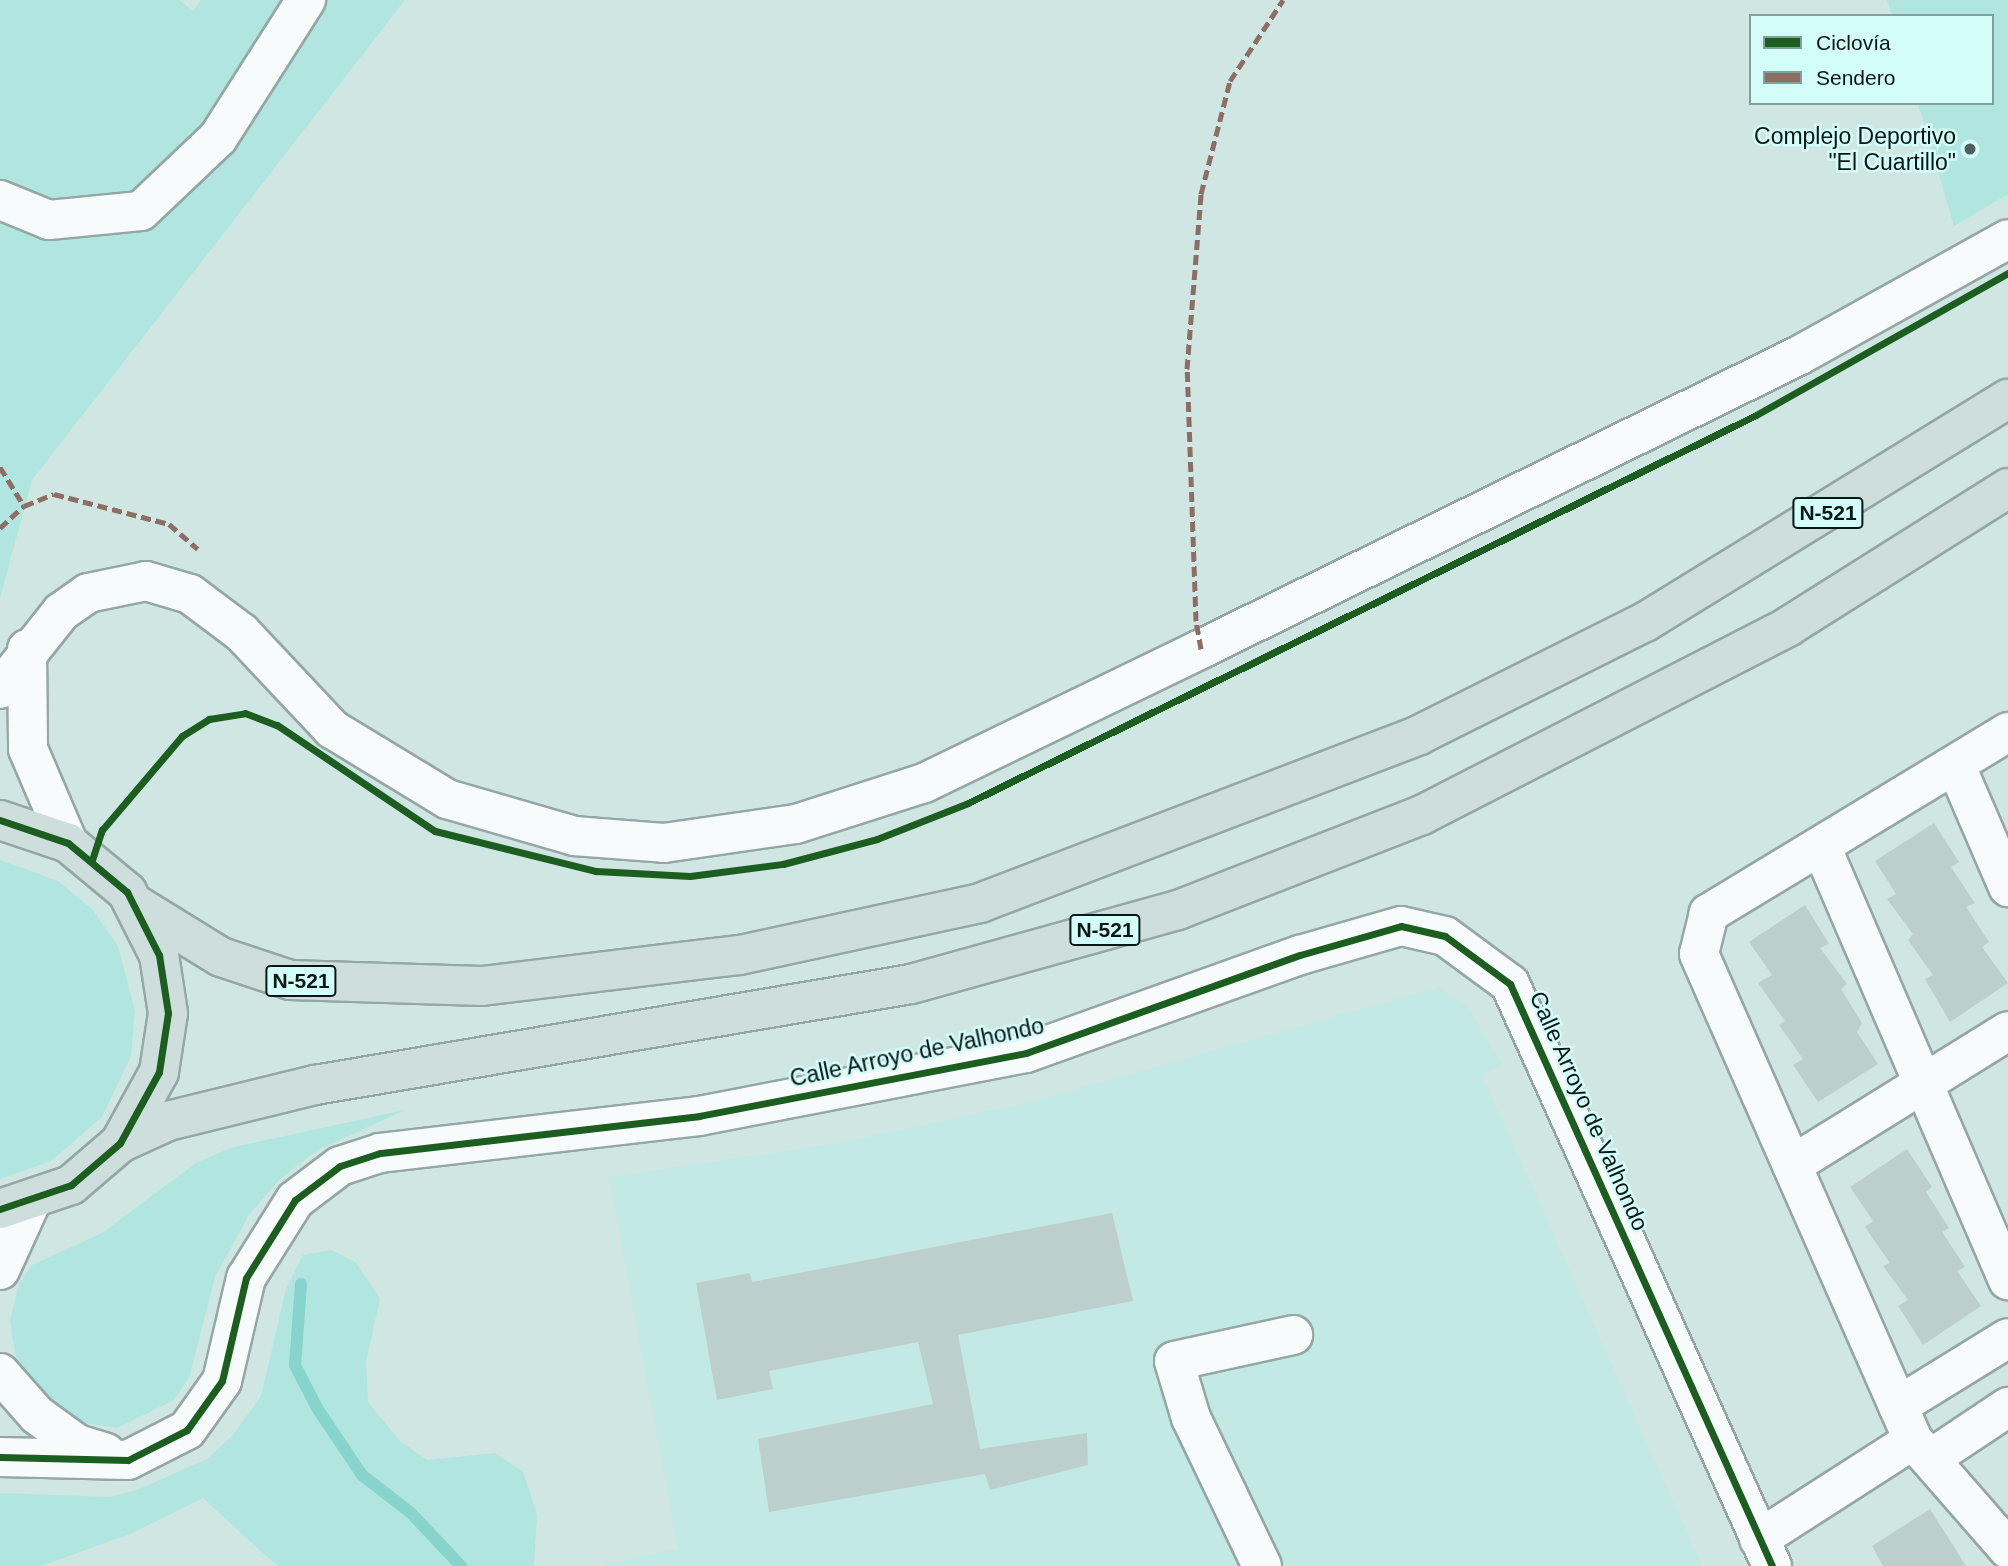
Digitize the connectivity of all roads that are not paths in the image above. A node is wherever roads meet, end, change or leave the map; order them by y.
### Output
1 (306, 0) edge
2 (0, 200) edge
3 (2008, 239) edge
4 (2008, 399) edge
5 (2008, 488) edge
6 (27, 649) junction
7 (0, 689) edge
8 (2008, 732) edge
9 (1956, 765) junction
10 (0, 820) edge
11 (68, 843) junction
12 (1821, 846) junction
13 (2008, 887) edge
14 (138, 906) junction
15 (2008, 1031) edge
16 (1924, 1084) junction
17 (120, 1143) junction
18 (1792, 1165) junction
19 (16, 1206) edge
20 (0, 1270) edge
21 (2008, 1280) edge
22 (1293, 1335) dead end
23 (2008, 1338) edge
24 (0, 1373) edge
25 (1898, 1406) junction
26 (2008, 1407) edge
27 (1922, 1450) junction
28 (0, 1457) edge
29 (128, 1460) junction
30 (2008, 1549) edge
31 (1765, 1553) edge
32 (1262, 1566) edge

1 - 2 street
3 - 6 street
4 - 14 highway, N-521
5 - 17 highway, N-521
6 - 7 street
6 - 11 street
8 - 9 street
9 - 12 street
9 - 13 street
10 - 11 highway, N-521
11 - 14 highway, N-521
12 - 16 street
12 - 18 street
14 - 17 highway, N-521
15 - 16 street
16 - 18 street
16 - 21 street
17 - 19 highway, N-521
18 - 25 street
19 - 20 street
22 - 32 street
23 - 25 street
24 - 29 street
25 - 27 street
26 - 27 street
27 - 30 street
27 - 31 street
28 - 29 street, Calle Arroyo de Valhondo
29 - 31 street, Calle Arroyo de Valhondo

